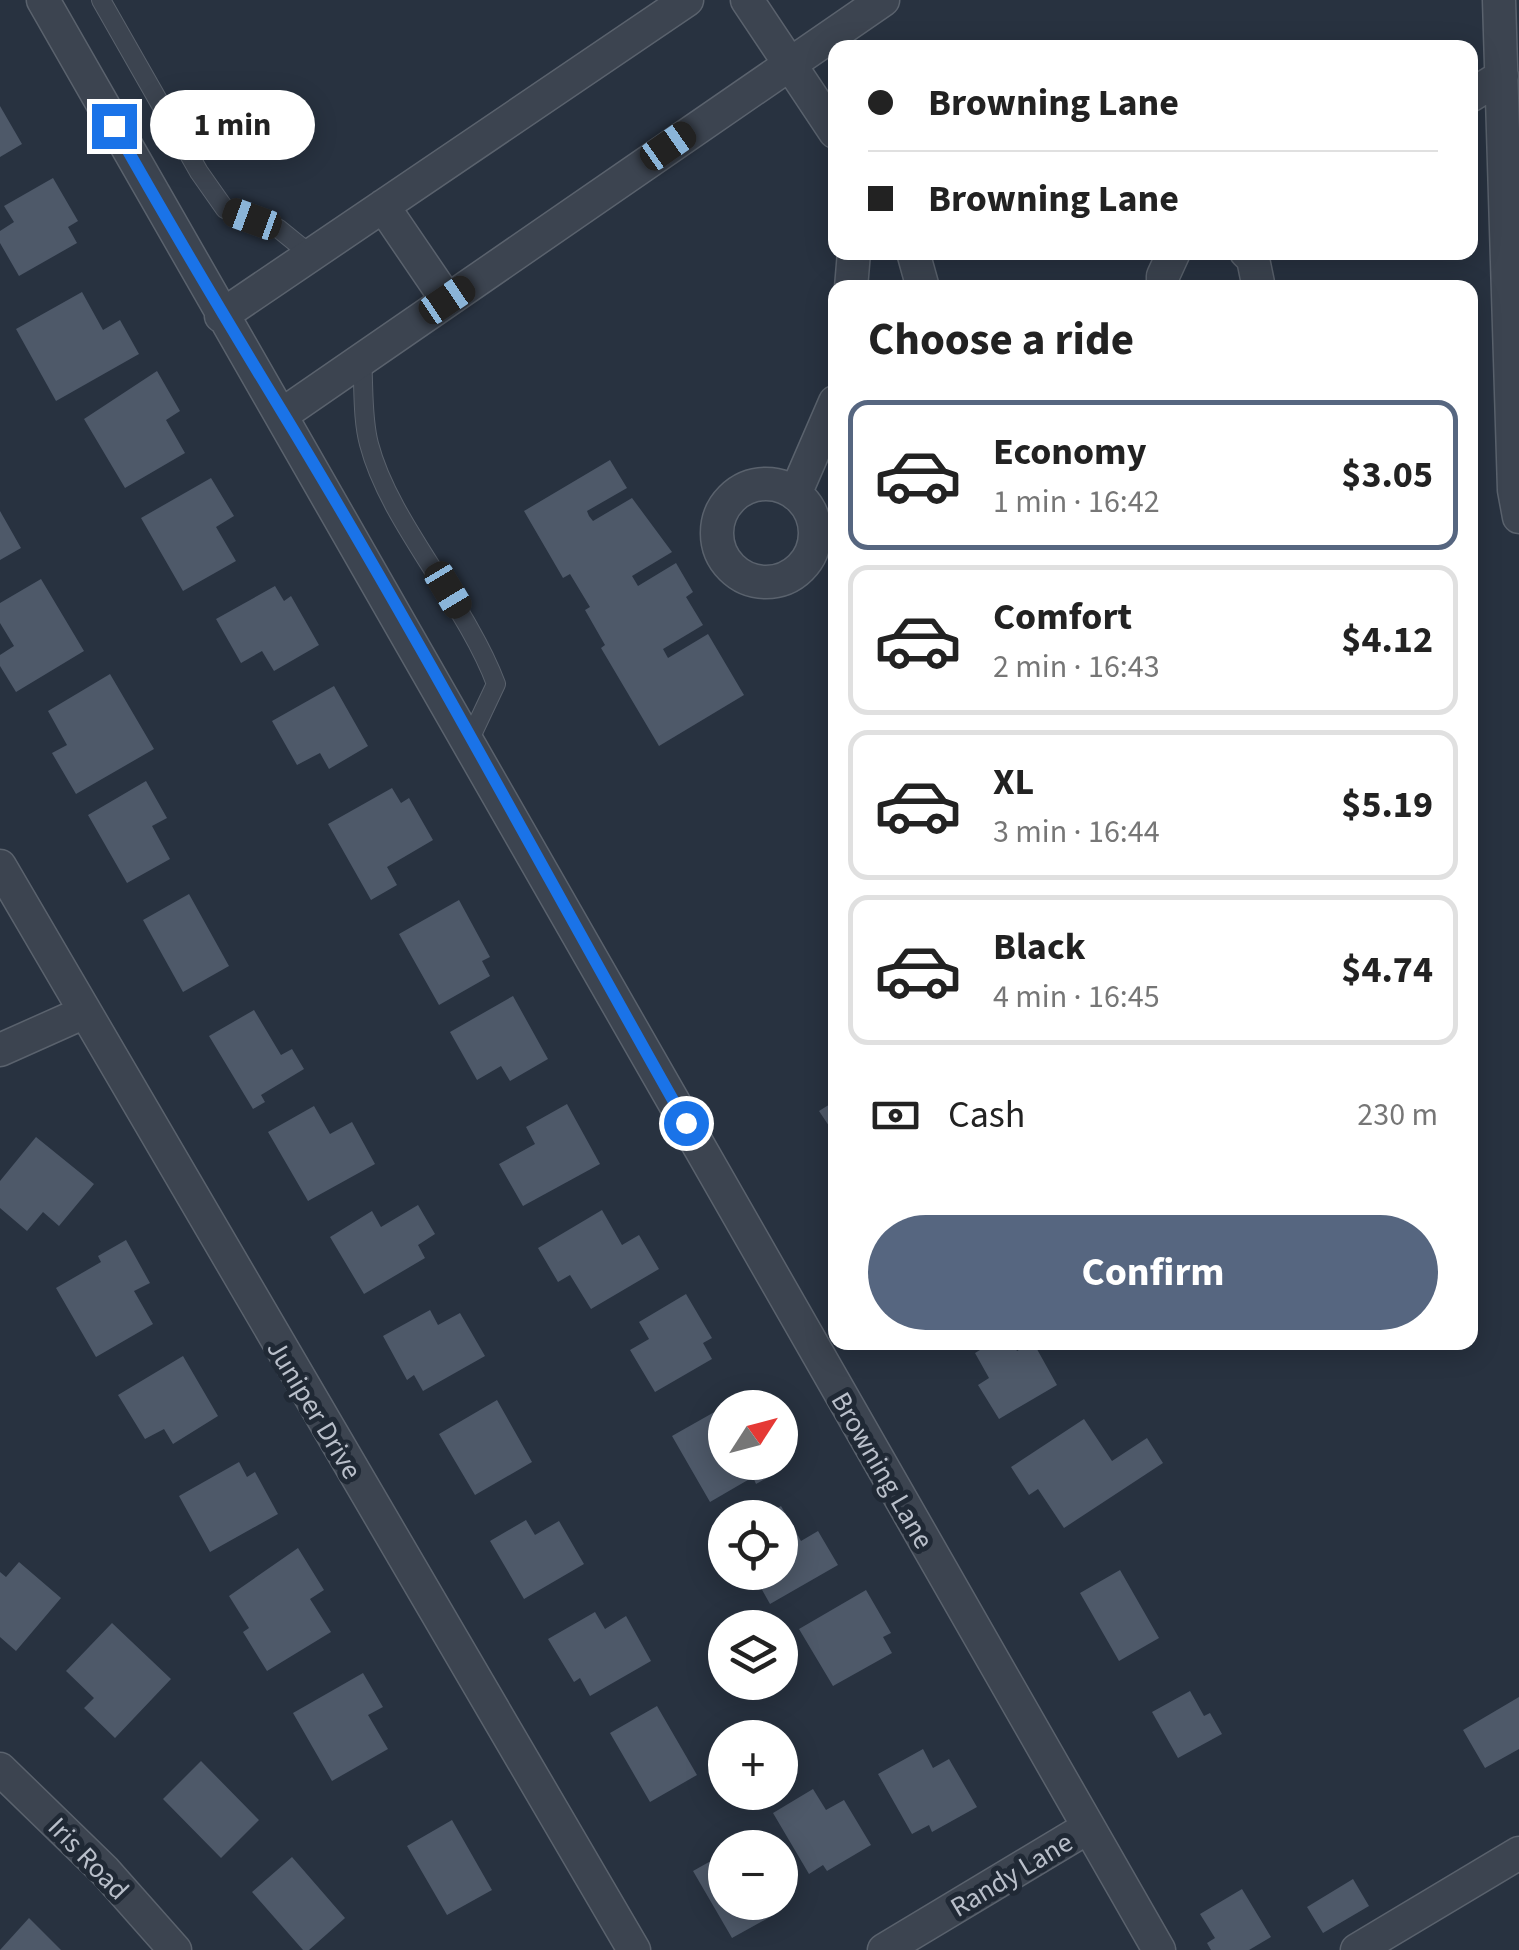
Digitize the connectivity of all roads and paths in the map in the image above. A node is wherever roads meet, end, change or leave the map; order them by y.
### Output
1 (44, 0) edge
2 (101, 0) edge
3 (687, 0) edge
4 (747, 0) edge
5 (883, 0) edge
6 (1499, 0) edge
7 (790, 62) junction
8 (1502, 76) junction
9 (1478, 91) edge
10 (828, 121) edge
11 (384, 206) junction
12 (311, 255) junction
13 (447, 300) junction
14 (221, 316) junction
15 (362, 357) junction
16 (283, 414) junction
17 (828, 418) edge
18 (796, 492) dead end
19 (1519, 517) edge
20 (470, 739) junction
21 (0, 866) edge
22 (85, 1012) junction
23 (0, 1050) edge
24 (0, 1769) edge
25 (1088, 1828) junction
26 (1519, 1853) edge
27 (175, 1950) edge
28 (634, 1950) edge
29 (884, 1950) edge
30 (1158, 1950) edge
31 (1358, 1950) edge

1 - 14 street, Browning Lane
2 - 12 lane
3 - 11 street
4 - 7 street
5 - 7 street
6 - 8 street
7 - 10 street
7 - 13 street
8 - 9 street
8 - 19 street
11 - 12 street
11 - 13 street
12 - 14 street
13 - 15 street
14 - 16 street, Browning Lane
15 - 16 street
15 - 20 lane
16 - 20 street, Browning Lane
17 - 18 street
20 - 25 street, Browning Lane
21 - 22 street, Juniper Drive
22 - 23 street
22 - 28 street, Juniper Drive
24 - 27 street, Iris Road
25 - 29 street, Randy Lane
25 - 30 street, Browning Lane
26 - 31 street

